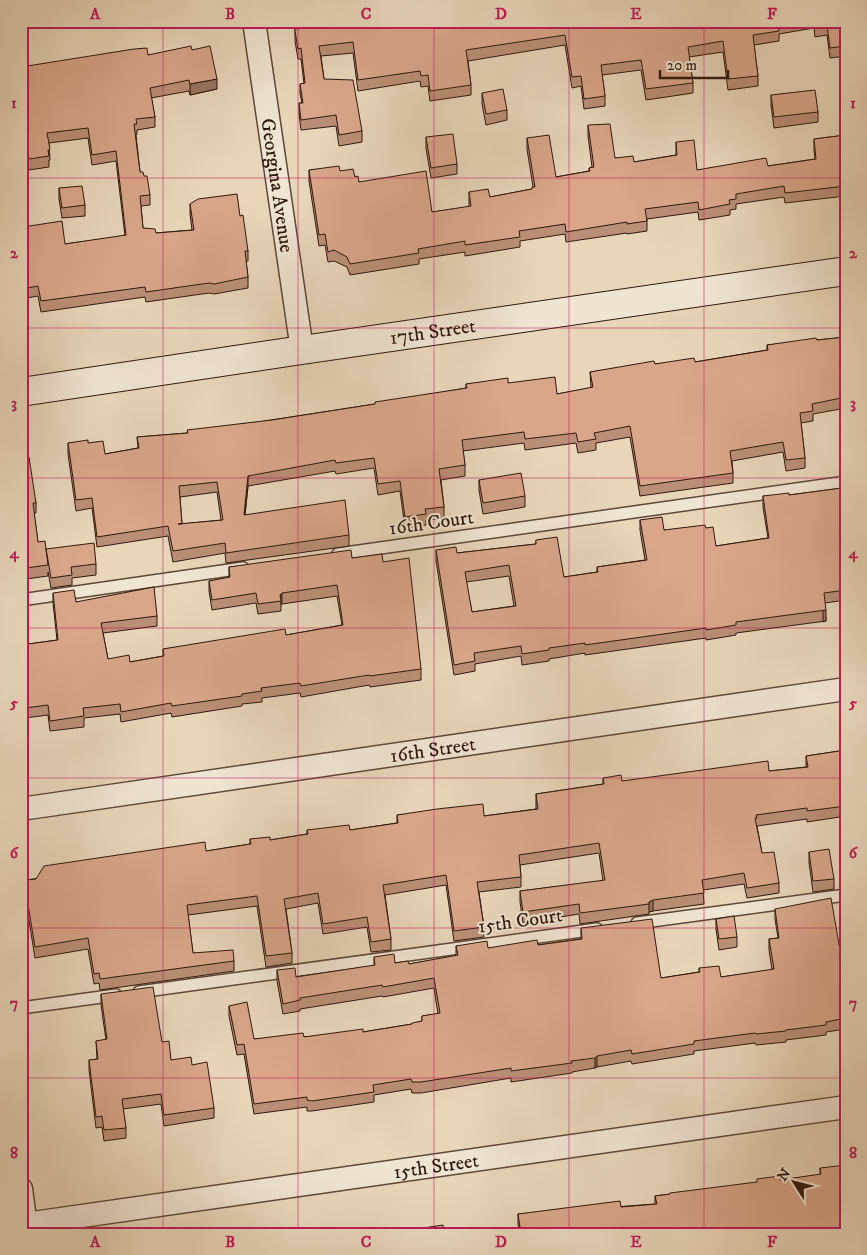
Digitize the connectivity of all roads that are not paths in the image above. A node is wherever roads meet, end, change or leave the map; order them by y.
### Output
1 (254, 21) edge
2 (846, 271) edge
3 (302, 350) junction
4 (21, 392) edge
5 (846, 482) edge
6 (326, 556) edge
7 (257, 566) edge
8 (21, 600) edge
9 (846, 689) edge
10 (21, 810) edge
11 (846, 895) edge
12 (630, 924) edge
13 (610, 927) edge
14 (21, 1008) edge
15 (846, 1107) edge
16 (21, 1188) edge
17 (27, 1229) edge

1 - 3 street, Georgina Avenue
2 - 3 street, 17th Street
3 - 4 street, 17th Street
5 - 6 lane, 16th Court
7 - 8 lane
9 - 10 street, 16th Street
11 - 12 lane
13 - 14 lane, 15th Court
15 - 17 street, 15th Street
16 - 17 street

